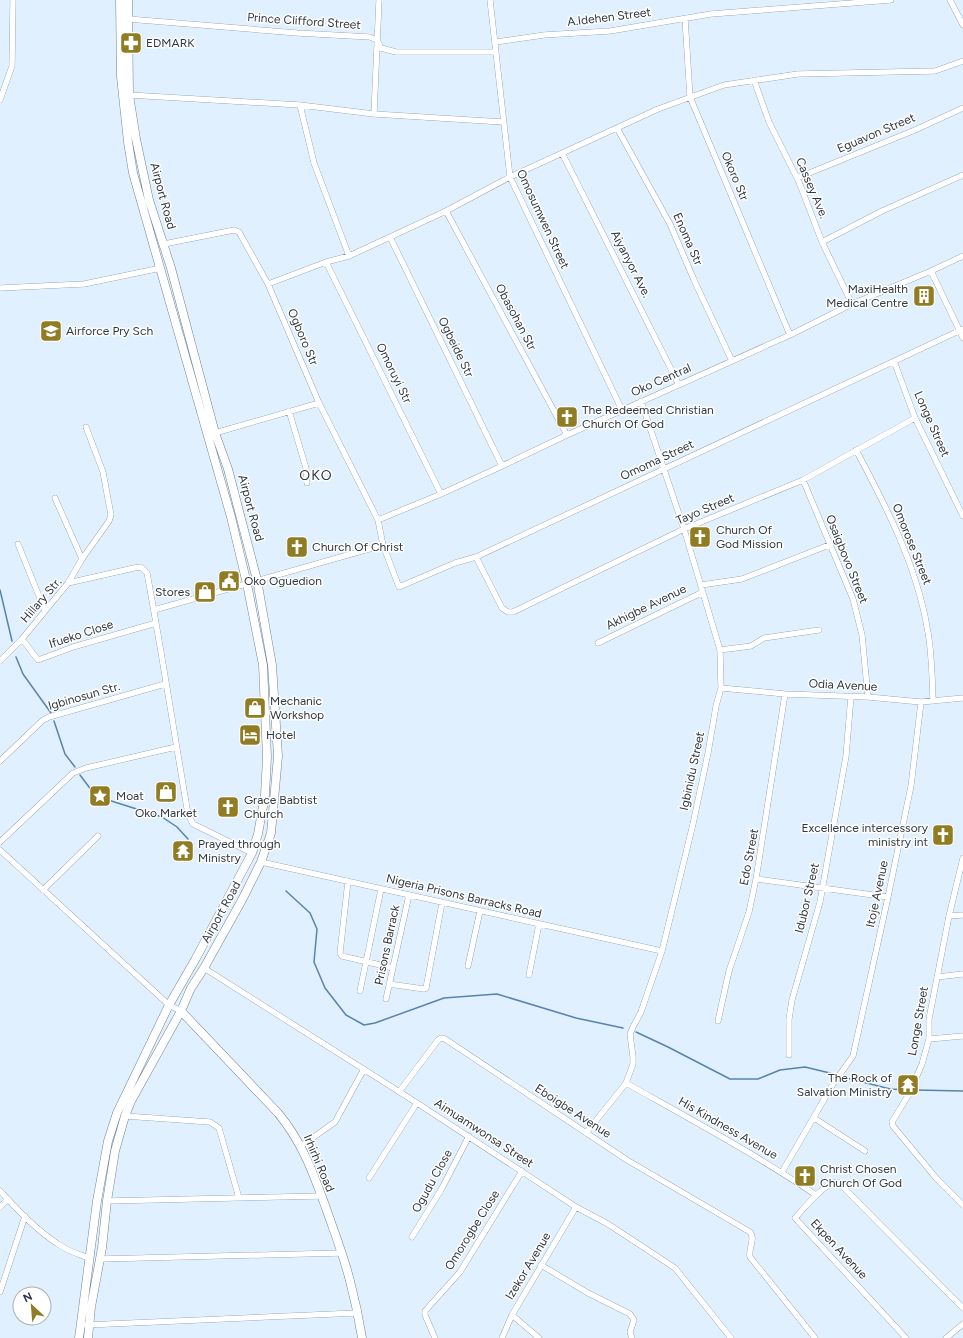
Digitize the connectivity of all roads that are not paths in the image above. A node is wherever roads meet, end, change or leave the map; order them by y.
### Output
1 (13, 0) edge
2 (120, 0) edge
3 (128, 0) edge
4 (379, 0) edge
5 (490, 0) edge
6 (891, 0) edge
7 (950, 0) edge
8 (685, 18) junction
9 (128, 19) junction
10 (963, 25) edge
11 (377, 40) junction
12 (496, 42) junction
13 (496, 52) junction
14 (963, 61) edge
15 (754, 80) junction
16 (129, 95) junction
17 (690, 97) junction
18 (0, 100) edge
19 (300, 105) junction
20 (963, 108) edge
21 (374, 114) junction
22 (503, 122) junction
23 (617, 128) junction
24 (562, 153) junction
25 (963, 175) edge
26 (510, 177) junction
27 (797, 178) junction
28 (446, 211) junction
29 (390, 237) junction
30 (822, 242) junction
31 (164, 244) junction
32 (349, 256) junction
33 (963, 256) edge
34 (326, 262) junction
35 (161, 268) junction
36 (931, 271) junction
37 (268, 284) junction
38 (0, 288) edge
39 (852, 304) junction
40 (962, 330) edge
41 (790, 335) junction
42 (963, 338) edge
43 (732, 361) junction
44 (894, 361) junction
45 (679, 385) junction
46 (641, 401) junction
47 (319, 403) junction
48 (622, 410) junction
49 (289, 411) junction
50 (915, 418) junction
51 (86, 427) dead end
52 (215, 433) junction
53 (567, 434) junction
54 (856, 450) junction
55 (502, 466) junction
56 (664, 469) junction
57 (803, 480) junction
58 (307, 483) dead end
59 (441, 494) junction
60 (55, 498) dead end
61 (963, 516) edge
62 (378, 520) junction
63 (684, 529) junction
64 (18, 544) dead end
65 (829, 544) junction
66 (383, 545) junction
67 (476, 557) junction
68 (82, 559) junction
69 (257, 580) junction
70 (68, 583) junction
71 (248, 584) junction
72 (701, 585) junction
73 (703, 592) junction
74 (154, 610) junction
75 (45, 611) junction
76 (156, 623) junction
77 (819, 630) dead end
78 (22, 639) junction
79 (598, 643) dead end
80 (720, 650) junction
81 (0, 661) edge
82 (165, 684) junction
83 (721, 688) junction
84 (785, 694) junction
85 (850, 696) junction
86 (868, 697) junction
87 (963, 698) edge
88 (934, 700) junction
89 (921, 702) junction
90 (176, 747) junction
91 (0, 761) edge
92 (98, 836) dead end
93 (0, 842) edge
94 (0, 850) edge
95 (252, 853) junction
96 (963, 858) edge
97 (261, 862) junction
98 (756, 879) junction
99 (348, 881) junction
100 (823, 887) junction
101 (381, 889) junction
102 (43, 890) junction
103 (409, 895) junction
104 (888, 897) junction
105 (442, 902) junction
106 (480, 911) junction
107 (963, 915) edge
108 (949, 916) junction
109 (539, 924) junction
110 (662, 951) junction
111 (366, 962) junction
112 (468, 966) dead end
113 (204, 968) junction
114 (393, 968) junction
115 (963, 974) edge
116 (529, 975) dead end
117 (937, 977) junction
118 (390, 984) junction
119 (360, 991) dead end
120 (386, 999) dead end
121 (169, 1005) junction
122 (181, 1011) junction
123 (718, 1021) dead end
124 (963, 1036) edge
125 (929, 1039) junction
126 (789, 1056) dead end
127 (364, 1069) junction
128 (626, 1083) junction
129 (400, 1092) junction
130 (417, 1103) junction
131 (125, 1116) junction
132 (814, 1118) junction
133 (586, 1133) junction
134 (469, 1136) junction
135 (301, 1146) junction
136 (865, 1151) dead end
137 (522, 1171) junction
138 (782, 1172) junction
139 (369, 1178) dead end
140 (0, 1191) edge
141 (816, 1195) junction
142 (321, 1196) junction
143 (239, 1198) junction
144 (8, 1200) junction
145 (107, 1200) junction
146 (963, 1205) edge
147 (0, 1207) edge
148 (576, 1207) junction
149 (25, 1216) junction
150 (412, 1237) dead end
151 (342, 1253) junction
152 (90, 1258) junction
153 (100, 1259) junction
154 (541, 1265) junction
155 (0, 1292) edge
156 (963, 1308) edge
157 (357, 1313) junction
158 (512, 1315) junction
159 (90, 1324) junction
160 (963, 1324) edge
161 (81, 1325) junction
162 (79, 1338) edge
163 (88, 1338) edge
164 (362, 1338) edge
165 (435, 1338) edge
166 (502, 1338) edge
167 (539, 1338) edge
168 (632, 1338) edge
169 (731, 1338) edge
170 (815, 1338) edge
171 (906, 1338) edge
172 (946, 1338) edge

1 - 18 street
2 - 35 main road, Airport Road
3 - 9 main road, Airport Road
4 - 11 street
5 - 12 street, Omosumwen Street
6 - 8 street, A.Idehen Street
7 - 10 street
8 - 12 street, A.Idehen Street
8 - 17 street, Okoro Str
9 - 11 street, Prince Clifford Street
9 - 16 main road, Airport Road
11 - 13 street, Prince Clifford Street
11 - 21 street
12 - 13 street, Omosumwen Street
13 - 22 street, Omosumwen Street
14 - 15 street
15 - 17 street
15 - 27 street, Cassey Ave.
16 - 19 street
16 - 31 main road, Airport Road
17 - 23 street
17 - 41 street, Okoro Str
19 - 21 street
19 - 32 street
20 - 27 street, Eguavon Street
21 - 22 street
22 - 26 street, Omosumwen Street
23 - 24 street
23 - 43 street, Enoma Str
24 - 26 street
24 - 45 street, Aiyanyor Ave.
25 - 30 street
26 - 28 street
26 - 48 street, Omosumwen Street
27 - 30 street, Cassey Ave.
28 - 29 street
28 - 53 street, Obasohan Str
29 - 32 street
29 - 55 street, Ogbeide Str
30 - 39 street, Cassey Ave.
31 - 37 street, Ogboro Str
31 - 52 main road, Airport Road
32 - 34 street
33 - 36 street, Oko Central
34 - 37 street
34 - 59 street, Omoruyi Str
35 - 38 street
35 - 71 main road, Airport Road
36 - 39 street, Oko Central
36 - 40 street
37 - 47 street, Ogboro Str
39 - 41 street, Oko Central
40 - 42 street
40 - 44 street, Omoma Street
41 - 43 street, Oko Central
43 - 45 street, Oko Central
44 - 50 street, Longe Street
44 - 56 street, Omoma Street
45 - 46 street, Oko Central
46 - 48 street, Oko Central
46 - 56 street, Igbinidu Street
47 - 49 street
47 - 62 street, Ogboro Str
48 - 53 street, Oko Central
49 - 52 street
49 - 58 street
50 - 54 street, Tayo Street
50 - 61 street, Longe Street
51 - 68 street
52 - 69 main road, Airport Road
53 - 55 street, Oko Central
54 - 57 street, Tayo Street
54 - 88 street, Omorose Street
55 - 59 street, Oko Central
56 - 63 street, Igbinidu Street
56 - 67 street, Omoma Street
57 - 63 street, Tayo Street
57 - 65 street, Osaigbovo Street
59 - 62 street, Oko Central
60 - 68 street
62 - 66 street
63 - 67 street, Tayo Street
63 - 72 street, Igbinidu Street
64 - 75 street
65 - 72 street
65 - 86 street, Osaigbovo Street
66 - 67 street, Omoma Street
66 - 69 street
68 - 70 street
69 - 71 street
69 - 97 main road, Airport Road
70 - 74 street, Hillary Str.
70 - 75 street, Hillary Str.
71 - 74 street
71 - 95 main road, Airport Road
72 - 73 street, Igbinidu Street
73 - 79 street, Akhigbe Avenue
73 - 80 street, Igbinidu Street
74 - 76 street
75 - 78 street, Hillary Str.
76 - 78 street, Ifueko Close
76 - 82 street
77 - 80 street
78 - 81 street, Hillary Str.
80 - 83 street, Igbinidu Street
82 - 90 street
82 - 91 street, Igbinosun Str.
83 - 84 street, Odia Avenue
83 - 110 street, Igbinidu Street
84 - 85 street, Odia Avenue
84 - 98 street, Edo Street
85 - 86 street, Odia Avenue
85 - 100 street, Idubor Street
86 - 89 street, Odia Avenue
87 - 88 street, Odia Avenue
88 - 89 street, Odia Avenue
89 - 104 street, Itoje Avenue
90 - 93 street
90 - 95 street
92 - 102 street
94 - 102 street
95 - 121 main road, Airport Road
96 - 108 street, Longe Street
97 - 99 street, Nigeria Prisons Barracks Road
97 - 113 main road, Airport Road
98 - 100 street
98 - 123 street, Edo Street
99 - 101 street, Nigeria Prisons Barracks Road
99 - 111 street
100 - 104 street
100 - 126 street, Idubor Street
101 - 103 street, Nigeria Prisons Barracks Road
101 - 111 street
102 - 121 street
103 - 105 street, Nigeria Prisons Barracks Road
103 - 114 street, Prisons Barrack
104 - 132 street, Itoje Avenue
105 - 106 street, Nigeria Prisons Barracks Road
105 - 118 street
106 - 109 street, Nigeria Prisons Barracks Road
106 - 112 street
107 - 108 street
108 - 117 street, Longe Street
109 - 110 street, Nigeria Prisons Barracks Road
109 - 116 street
110 - 128 street, Igbinidu Street
111 - 114 street
111 - 119 street
113 - 122 main road, Airport Road
113 - 127 street, Aimuamwonsa Street
114 - 118 street, Prisons Barrack
115 - 117 street
117 - 125 street, Longe Street
118 - 120 street, Prisons Barrack
121 - 122 street
121 - 152 main road, Airport Road
122 - 131 main road, Airport Road
122 - 135 main road, Irhirhi Road
124 - 125 street
125 - 146 street, Longe Street
127 - 129 street, Aimuamwonsa Street
127 - 135 street
128 - 133 street, Igbinidu Street
128 - 138 street, His Kindness Avenue
129 - 130 street, Aimuamwonsa Street
129 - 133 street, Eboigbe Avenue
130 - 134 street, Aimuamwonsa Street
130 - 139 street
131 - 143 street
131 - 145 main road, Airport Road
132 - 136 street
132 - 138 street, Itoje Avenue
133 - 170 street, Eboigbe Avenue
134 - 137 street, Aimuamwonsa Street
134 - 150 street, Ogudu Close
135 - 142 main road, Irhirhi Road
137 - 148 street, Aimuamwonsa Street
137 - 165 street, Omorogbe Close
138 - 141 street, His Kindness Avenue
140 - 144 street
141 - 156 street, Ekpen Avenue
141 - 171 street, Ekpen Avenue
142 - 143 street
142 - 151 main road, Irhirhi Road
143 - 145 street
144 - 147 street
144 - 149 street
145 - 153 main road, Airport Road
148 - 154 street, Izekor Avenue
148 - 169 street, Aimuamwonsa Street
149 - 152 street
149 - 155 street
151 - 153 street
151 - 157 main road, Irhirhi Road
152 - 161 main road, Airport Road
153 - 159 main road, Airport Road
154 - 158 street, Izekor Avenue
154 - 168 street
157 - 159 street
157 - 164 main road, Irhirhi Road
158 - 166 street, Izekor Avenue
158 - 167 street
159 - 161 street
159 - 163 main road, Airport Road
160 - 172 street
161 - 162 main road, Airport Road

